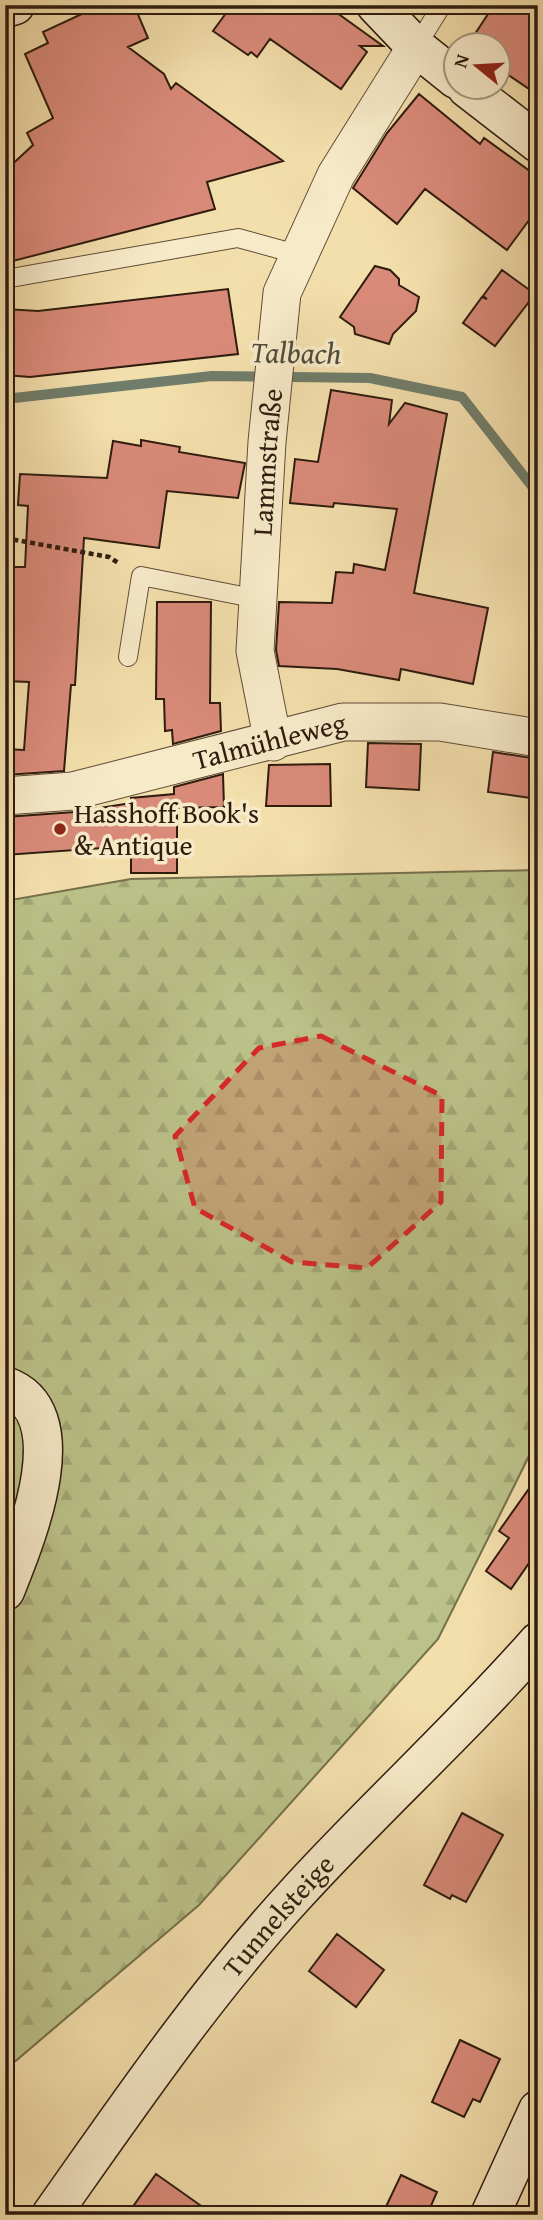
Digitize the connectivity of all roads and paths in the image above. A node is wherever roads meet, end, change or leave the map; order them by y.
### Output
1 (15, 5) edge
2 (376, 5) edge
3 (442, 5) edge
4 (5, 8) edge
5 (416, 47) junction
6 (442, 68) edge
7 (485, 102) edge
8 (538, 143) edge
9 (300, 255) junction
10 (5, 279) edge
11 (5, 538) edge
12 (141, 576) junction
13 (258, 599) junction
14 (128, 657) dead end
15 (538, 738) edge
16 (273, 742) junction
17 (5, 796) edge
18 (5, 1386) edge
19 (5, 1591) edge
20 (538, 1642) edge
21 (534, 2124) edge
22 (51, 2215) edge
23 (490, 2215) edge

1 - 4 street
2 - 5 street
3 - 5 lane
5 - 6 street
5 - 9 street, Lammstraße
7 - 8 street
9 - 10 lane
9 - 13 street, Lammstraße
11 - 12 path
12 - 13 lane
12 - 14 lane
13 - 16 street, Lammstraße
15 - 16 street, Talmühleweg
16 - 17 street, Talmühleweg
18 - 19 street
20 - 22 street, Tunnelsteige
21 - 23 street

